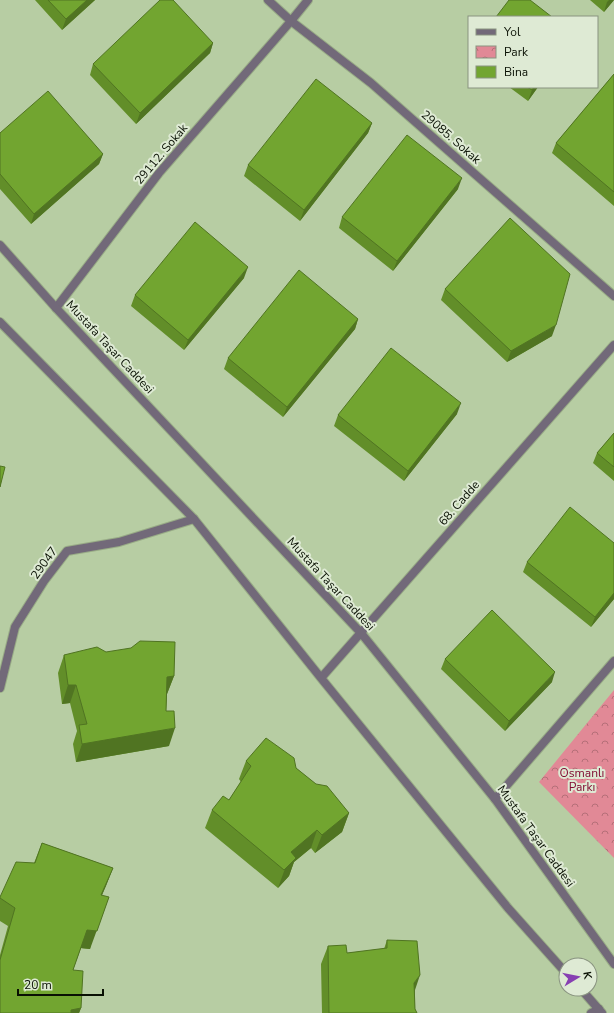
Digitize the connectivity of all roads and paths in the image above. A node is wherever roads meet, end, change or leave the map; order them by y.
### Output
1 (268, 0) edge
2 (308, 0) edge
3 (291, 21) junction
4 (0, 245) edge
5 (614, 296) edge
6 (56, 308) junction
7 (0, 322) edge
8 (614, 345) edge
9 (194, 519) junction
10 (361, 632) junction
11 (614, 661) edge
12 (321, 678) junction
13 (0, 688) edge
14 (495, 799) junction
15 (558, 963) edge
16 (614, 964) edge
17 (588, 997) edge
18 (600, 1011) edge
19 (591, 1013) edge

1 - 3 street, 29085. Sokak
2 - 3 street, 29112. Sokak
3 - 5 street, 29085. Sokak
3 - 6 street, 29112. Sokak
4 - 6 street, Mustafa Taşar Caddesi
6 - 10 street, Mustafa Taşar Caddesi
7 - 9 street
8 - 10 street, 68. Cadde
9 - 12 street
9 - 13 street, 29047
10 - 12 street, 68. Cadde
10 - 14 street, Mustafa Taşar Caddesi
11 - 14 street
12 - 15 street
14 - 16 street, Mustafa Taşar Caddesi
17 - 18 street
18 - 19 street

